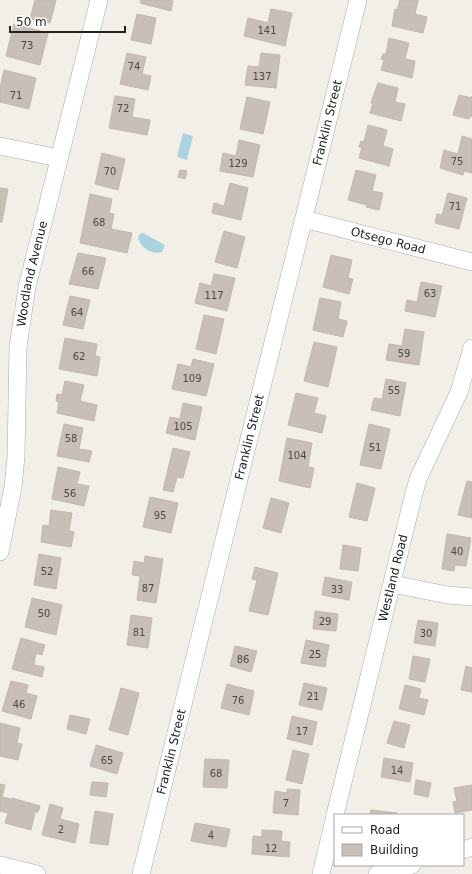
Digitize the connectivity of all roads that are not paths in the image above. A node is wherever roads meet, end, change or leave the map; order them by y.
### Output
1 (98, 0) edge
2 (358, 0) edge
3 (0, 146) edge
4 (59, 158) junction
5 (304, 219) junction
6 (472, 262) edge
7 (472, 348) edge
8 (0, 552) edge
9 (393, 584) junction
10 (472, 597) edge
11 (335, 814) edge
12 (334, 819) edge
13 (0, 865) edge
14 (408, 866) edge
15 (36, 874) edge
16 (141, 874) edge
17 (320, 874) edge
18 (377, 874) edge

1 - 4 street, Woodland Avenue
2 - 5 street, Franklin Street
3 - 4 street
4 - 8 street, Woodland Avenue
5 - 6 street, Otsego Road
5 - 16 street, Franklin Street
7 - 9 street, Westland Road
9 - 10 street
9 - 11 street, Westland Road
12 - 17 street, Westland Road
13 - 15 street
14 - 18 street

